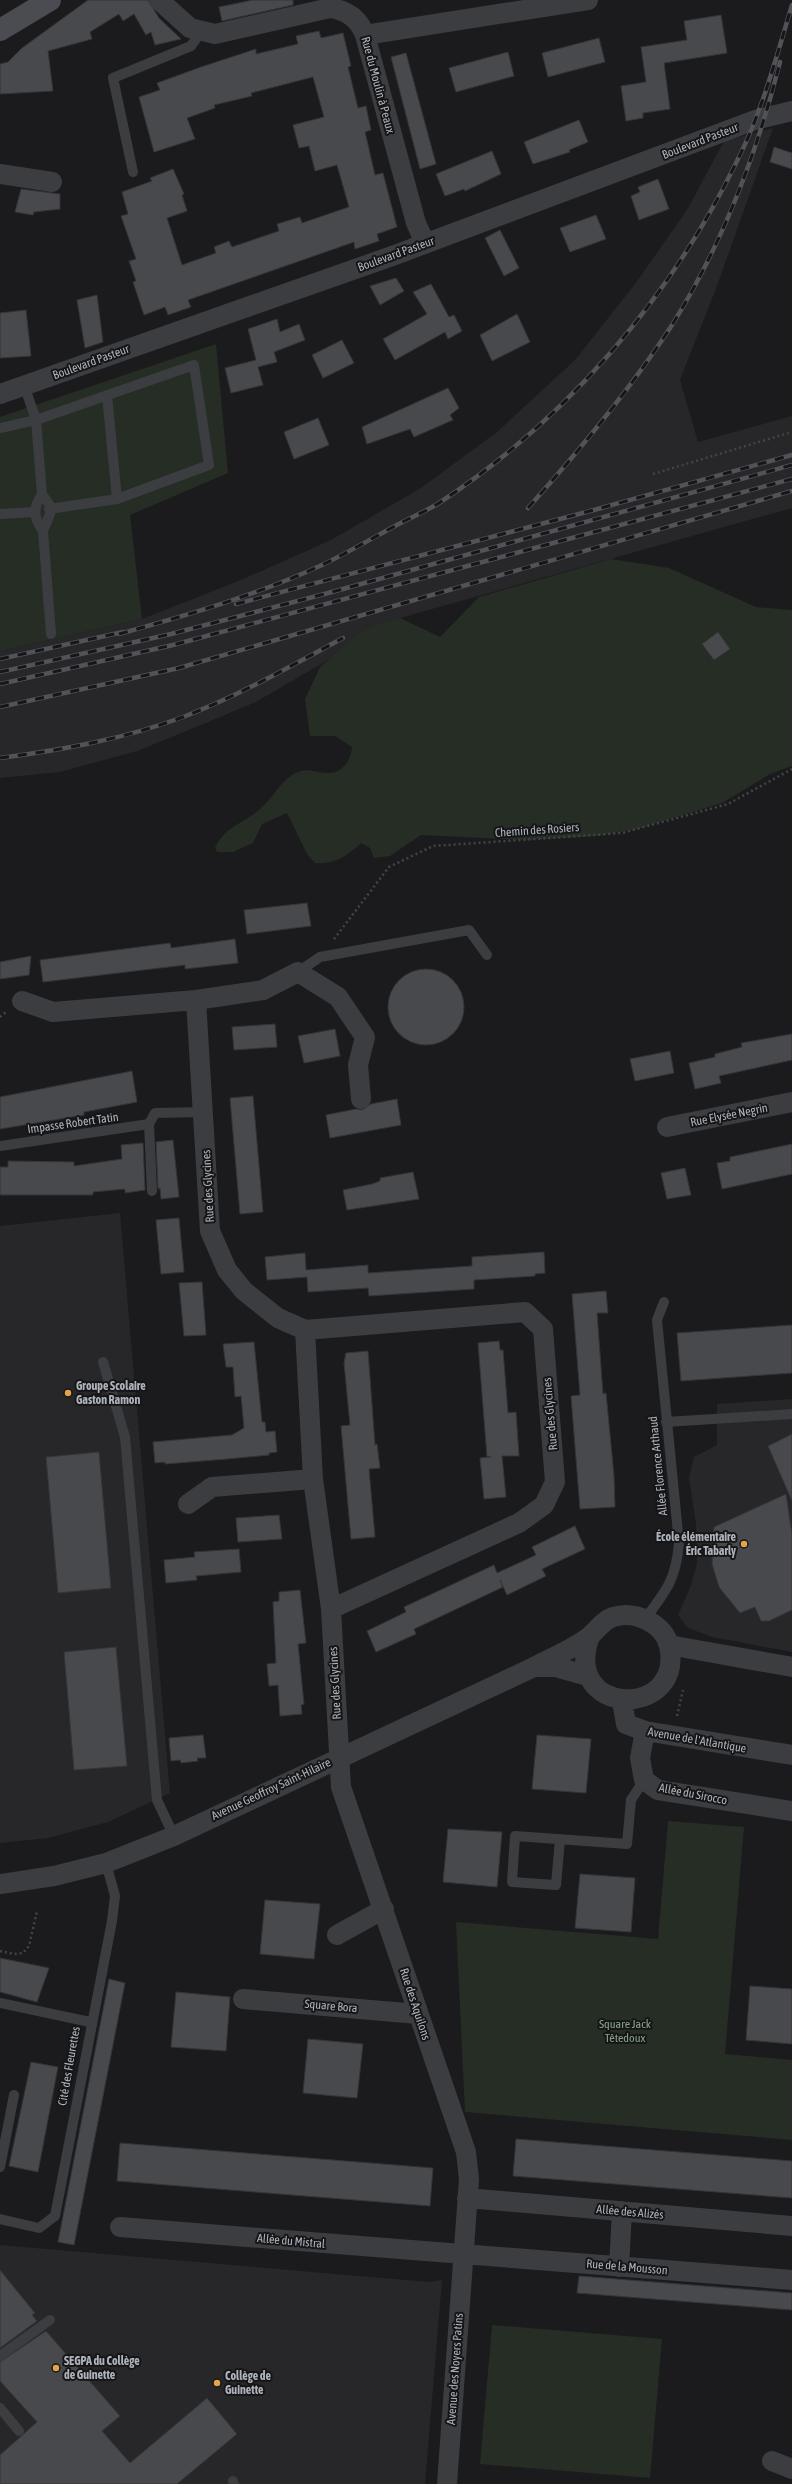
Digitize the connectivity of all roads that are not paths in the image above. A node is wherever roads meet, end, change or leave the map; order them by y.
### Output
1 (50, 0) edge
2 (159, 0) edge
3 (588, 0) edge
4 (0, 30) edge
5 (201, 32) junction
6 (365, 35) junction
7 (792, 111) edge
8 (133, 172) dead end
9 (0, 174) edge
10 (52, 182) dead end
11 (425, 243) junction
12 (24, 385) junction
13 (0, 394) edge
14 (107, 395) junction
15 (36, 420) junction
16 (0, 428) edge
17 (42, 494) junction
18 (117, 499) junction
19 (49, 509) junction
20 (35, 512) junction
21 (0, 514) edge
22 (43, 531) junction
23 (51, 634) dead end
24 (487, 955) dead end
25 (298, 972) junction
26 (196, 1000) junction
27 (22, 1001) dead end
28 (361, 1099) dead end
29 (792, 1102) edge
30 (204, 1112) junction
31 (149, 1124) junction
32 (667, 1127) dead end
33 (0, 1146) edge
34 (152, 1191) dead end
35 (664, 1302) dead end
36 (304, 1330) junction
37 (103, 1362) dead end
38 (792, 1414) edge
39 (666, 1422) junction
40 (313, 1479) junction
41 (188, 1504) dead end
42 (331, 1609) junction
43 (645, 1619) junction
44 (590, 1636) junction
45 (669, 1645) junction
46 (534, 1667) junction
47 (792, 1667) edge
48 (588, 1676) junction
49 (622, 1701) junction
50 (645, 1731) junction
51 (792, 1755) edge
52 (339, 1758) junction
53 (644, 1780) junction
54 (792, 1811) edge
55 (174, 1836) junction
56 (560, 1839) junction
57 (106, 1864) junction
58 (0, 1884) edge
59 (384, 1909) junction
60 (337, 1935) dead end
61 (243, 1999) dead end
62 (0, 2003) edge
63 (418, 2014) junction
64 (90, 2022) junction
65 (14, 2095) dead end
66 (1, 2151) edge
67 (0, 2167) edge
68 (468, 2198) junction
69 (622, 2211) junction
70 (0, 2219) edge
71 (792, 2226) edge
72 (120, 2227) dead end
73 (463, 2254) junction
74 (619, 2267) junction
75 (792, 2280) edge
76 (50, 2320) dead end
77 (0, 2356) edge
78 (0, 2408) edge
79 (19, 2432) dead end
80 (772, 2461) dead end
81 (792, 2469) edge
82 (447, 2484) edge

1 - 4 main road
2 - 5 street, Rue du Moulin à Peaux
3 - 6 street
5 - 6 street, Rue du Moulin à Peaux
5 - 8 lane
6 - 11 street, Rue du Moulin à Peaux
7 - 11 street, Boulevard Pasteur
9 - 10 street
11 - 12 street, Boulevard Pasteur
12 - 13 street, Boulevard Pasteur
12 - 15 lane
14 - 15 lane
14 - 18 lane
14 - 18 lane
15 - 16 lane
15 - 17 lane
17 - 19 lane
17 - 20 lane
18 - 19 lane
19 - 22 lane
20 - 21 lane
20 - 22 lane
22 - 23 lane
24 - 25 lane
25 - 26 street
25 - 28 street
26 - 27 street
26 - 30 street, Rue des Glycines
29 - 32 street, Rue Elysée Negrin
30 - 31 lane
30 - 36 street, Rue des Glycines
31 - 33 lane, Impasse Robert Tatin
31 - 34 lane
35 - 39 lane, Allée Florence Arthaud
36 - 40 street, Rue des Glycines
36 - 42 street, Rue des Glycines
37 - 55 lane
38 - 39 lane
39 - 43 lane, Allée Florence Arthaud
40 - 41 street
40 - 42 street, Rue des Glycines
42 - 52 street, Rue des Glycines
43 - 44 street, Avenue Geoffroy Saint-Hilaire
43 - 45 street, Avenue Geoffroy Saint-Hilaire
44 - 46 street, Avenue Geoffroy Saint-Hilaire
44 - 48 street, Avenue Geoffroy Saint-Hilaire
45 - 47 street
45 - 49 street
46 - 48 street, Avenue Geoffroy Saint-Hilaire
46 - 52 street, Avenue Geoffroy Saint-Hilaire
48 - 49 street
49 - 50 street, Avenue de l'Atlantique
50 - 51 street, Avenue de l'Atlantique
50 - 53 street, Allée du Sirocco
52 - 55 street, Avenue Geoffroy Saint-Hilaire
52 - 59 street, Rue des Aquilons
53 - 54 street, Allée du Sirocco
53 - 56 lane
55 - 57 street, Avenue Geoffroy Saint-Hilaire
56 - 56 lane
57 - 58 street, Avenue Geoffroy Saint-Hilaire
57 - 64 lane, Cité des Fleurettes
59 - 60 street
59 - 63 street, Rue des Aquilons
61 - 63 street, Square Bora
62 - 64 lane
63 - 68 street, Rue des Aquilons
64 - 70 lane, Cité des Fleurettes
65 - 66 lane
66 - 67 lane
68 - 69 street, Allée des Alizés
68 - 73 street, Rue des Aquilons
69 - 71 street, Allée des Alizés
69 - 74 street
72 - 73 street, Allée du Mistral
73 - 74 street, Rue de la Mousson
73 - 82 street, Avenue des Noyers Patins
74 - 75 street, Rue de la Mousson
76 - 77 lane
78 - 79 lane
80 - 81 street

